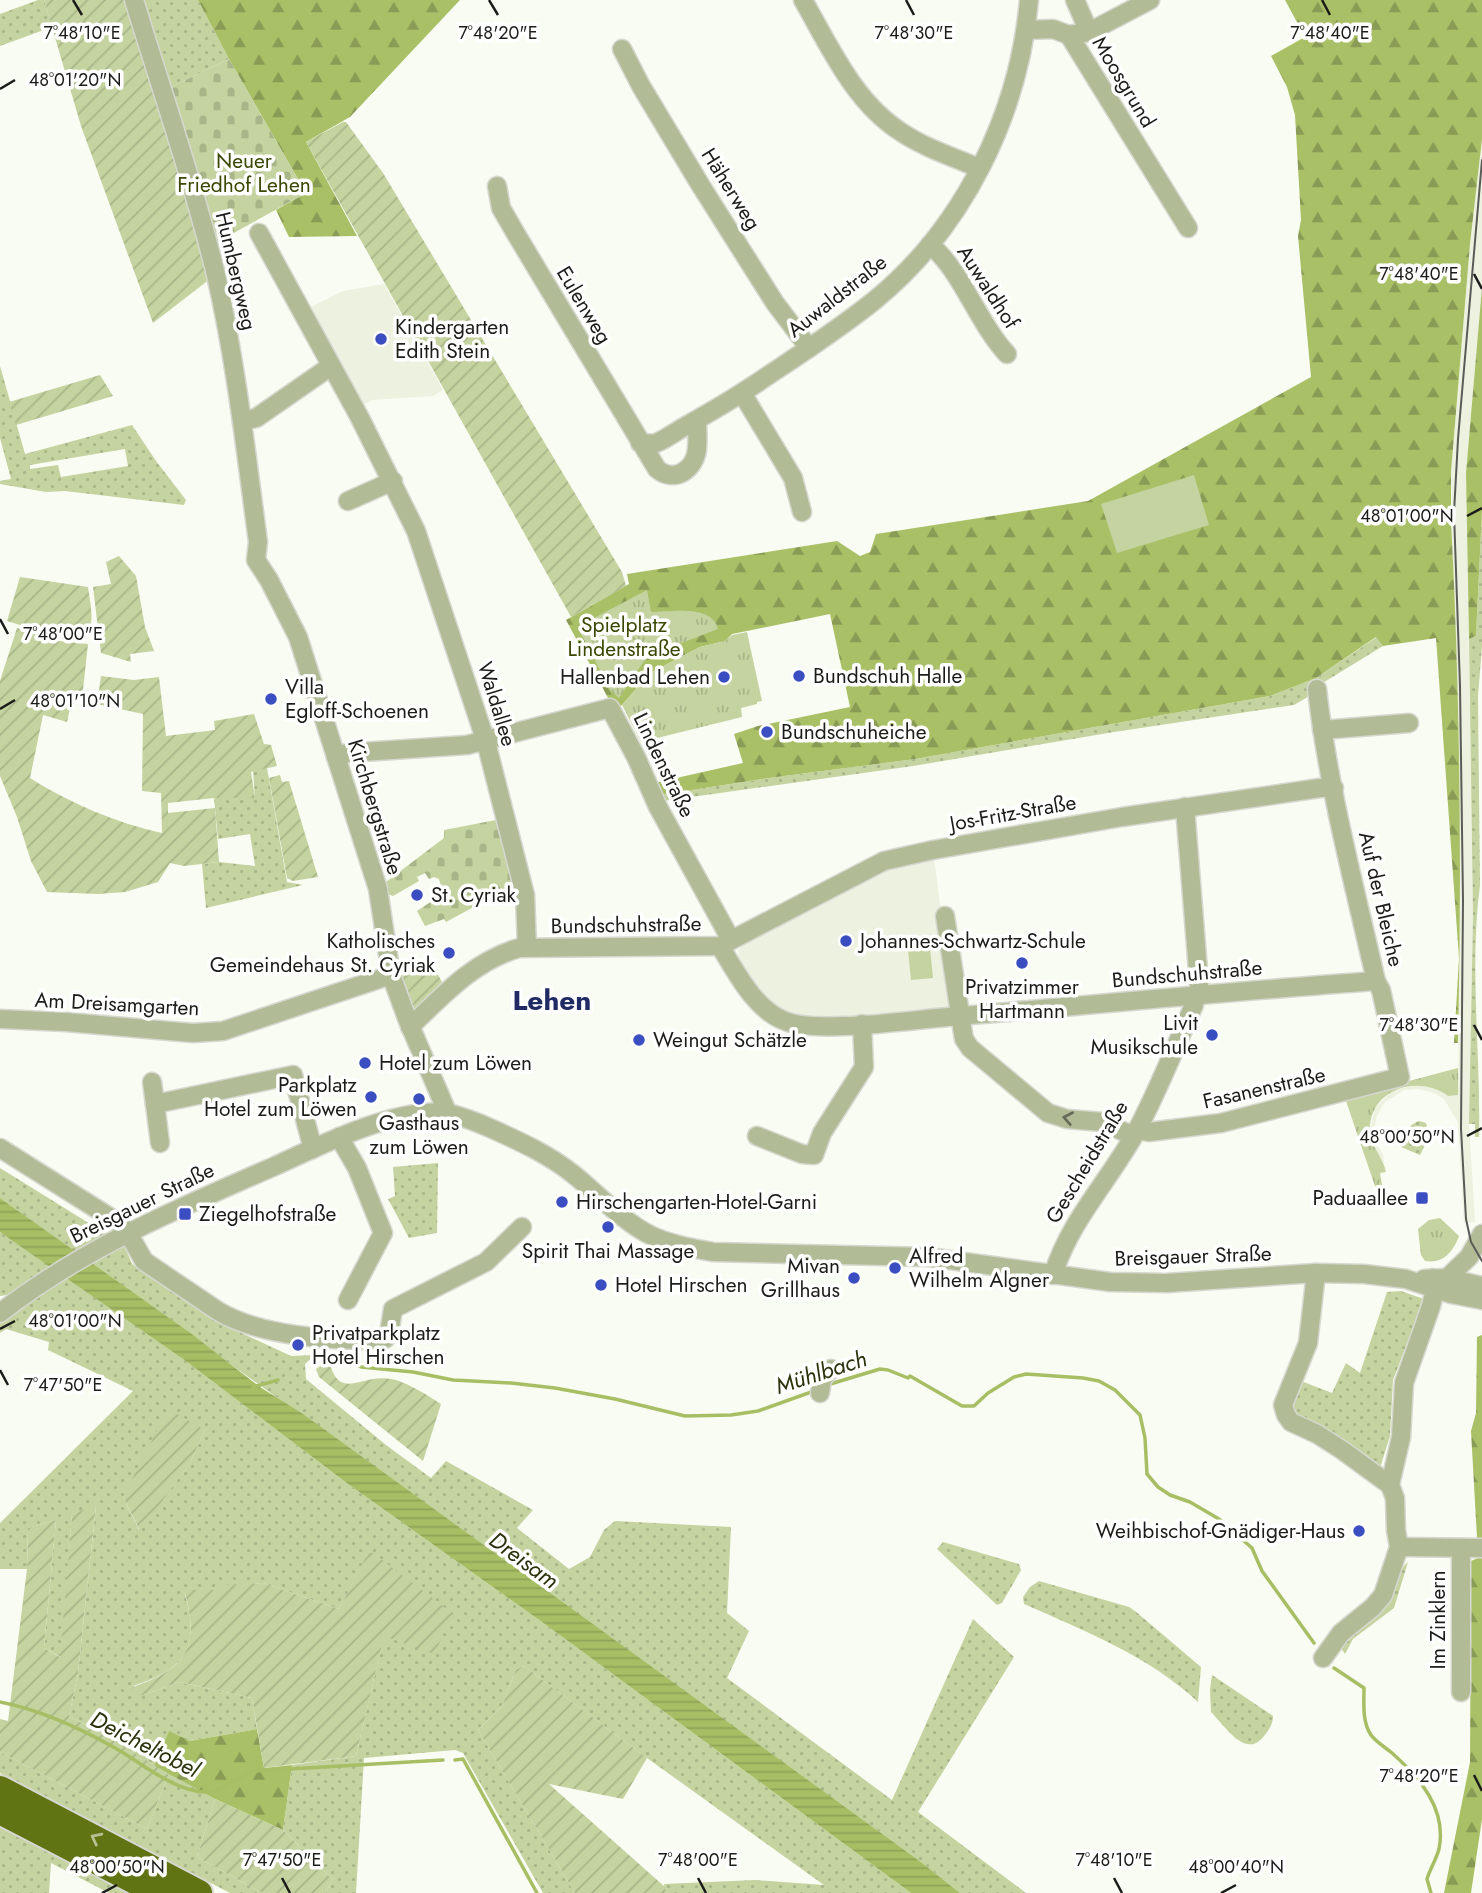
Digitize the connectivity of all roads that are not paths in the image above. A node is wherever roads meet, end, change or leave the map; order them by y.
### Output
1 (134, 0) edge
2 (803, 0) edge
3 (1028, 0) edge
4 (1075, 0) edge
5 (1150, 0) edge
6 (1026, 30) junction
7 (1089, 32) junction
8 (1069, 35) junction
9 (622, 49) dead end
10 (979, 168) junction
11 (497, 186) dead end
12 (1188, 228) dead end
13 (259, 233) dead end
14 (930, 245) junction
15 (809, 348) junction
16 (1007, 354) dead end
17 (331, 366) junction
18 (742, 393) junction
19 (696, 420) junction
20 (242, 421) junction
21 (640, 443) junction
22 (393, 481) junction
23 (348, 501) dead end
24 (802, 512) dead end
25 (256, 560) joint
26 (1317, 689) dead end
27 (1409, 723) dead end
28 (1322, 730) junction
29 (486, 742) junction
30 (336, 757) junction
31 (1334, 788) junction
32 (1185, 807) junction
33 (945, 916) dead end
34 (725, 943) junction
35 (527, 947) junction
36 (391, 975) junction
37 (1376, 981) junction
38 (1197, 996) junction
39 (960, 1016) junction
40 (0, 1020) edge
41 (862, 1024) junction
42 (410, 1027) junction
43 (1400, 1077) joint
44 (152, 1082) dead end
45 (155, 1104) junction
46 (444, 1112) junction
47 (1135, 1133) junction
48 (758, 1136) dead end
49 (339, 1137) junction
50 (160, 1143) dead end
51 (0, 1148) edge
52 (313, 1149) junction
53 (522, 1227) dead end
54 (127, 1231) junction
55 (1482, 1234) edge
56 (1316, 1273) junction
57 (1053, 1275) junction
58 (1438, 1282) junction
59 (1482, 1286) edge
60 (348, 1300) dead end
61 (1482, 1300) edge
62 (0, 1312) edge
63 (1390, 1485) junction
64 (1399, 1547) junction
65 (1461, 1548) junction
66 (1482, 1548) edge
67 (1323, 1658) dead end
68 (1461, 1692) dead end
69 (0, 1789) edge
70 (0, 1811) edge
71 (158, 1893) edge
72 (199, 1893) edge

1 - 20 street, Humbergweg
2 - 10 street
3 - 6 street, Auwaldstraße
4 - 7 street
5 - 7 street, Moosgrund
6 - 8 street
6 - 10 street, Auwaldstraße
7 - 8 street, Moosgrund
8 - 12 street, Moosgrund
9 - 15 street, Häherweg
10 - 14 street, Auwaldstraße
11 - 21 street, Eulenweg
13 - 17 street, Waldallee
14 - 15 street, Auwaldstraße
14 - 16 street, Auwaldhof
15 - 18 street, Auwaldstraße
17 - 20 street
17 - 22 street, Waldallee
18 - 19 street, Auwaldstraße
18 - 24 street
19 - 21 street, Auwaldstraße
19 - 21 street
20 - 25 street, Humbergweg
22 - 23 street
22 - 29 street, Waldallee
25 - 30 street, Kirchbergstraße
26 - 28 street, Auf der Bleiche
27 - 28 street
28 - 31 street, Auf der Bleiche
29 - 30 street, Lindenstraße
29 - 34 street, Lindenstraße
29 - 35 street, Waldallee
30 - 36 street, Kirchbergstraße
31 - 32 street, Jos-Fritz-Straße
31 - 37 street, Auf der Bleiche
32 - 34 street, Jos-Fritz-Straße
32 - 38 street, Gescheidstraße
33 - 39 street
34 - 35 street, Bundschuhstraße
34 - 41 street, Bundschuhstraße
35 - 42 street, Bundschuhstraße
36 - 40 street, Am Dreisamgarten
36 - 42 street, Kirchbergstraße
37 - 38 street, Bundschuhstraße
37 - 43 street, Auf der Bleiche
38 - 39 street, Bundschuhstraße
38 - 47 street, Gescheidstraße
39 - 41 street, Bundschuhstraße
47 -> 39 street, Fasanenstraße
41 - 48 street
42 - 46 street, Kirchbergstraße
43 - 47 street, Fasanenstraße
44 - 45 street
45 - 50 street
45 - 52 street
46 - 49 street, Breisgauer Straße
46 - 57 street, Breisgauer Straße
47 - 57 street, Gescheidstraße
49 - 52 street, Breisgauer Straße
49 - 60 street
51 - 54 street
52 - 54 street, Breisgauer Straße
53 - 54 street
54 - 62 street, Breisgauer Straße
55 - 58 street
56 - 57 street, Breisgauer Straße
56 - 58 street, Breisgauer Straße
56 - 63 street
58 - 59 street, Breisgauer Straße
58 - 61 street, Breisgauer Straße
58 - 63 street
63 - 64 street
64 - 65 street
64 - 67 street
65 - 66 street
65 - 68 street, Im Zinklern
72 -> 69 highway
70 - 71 highway

